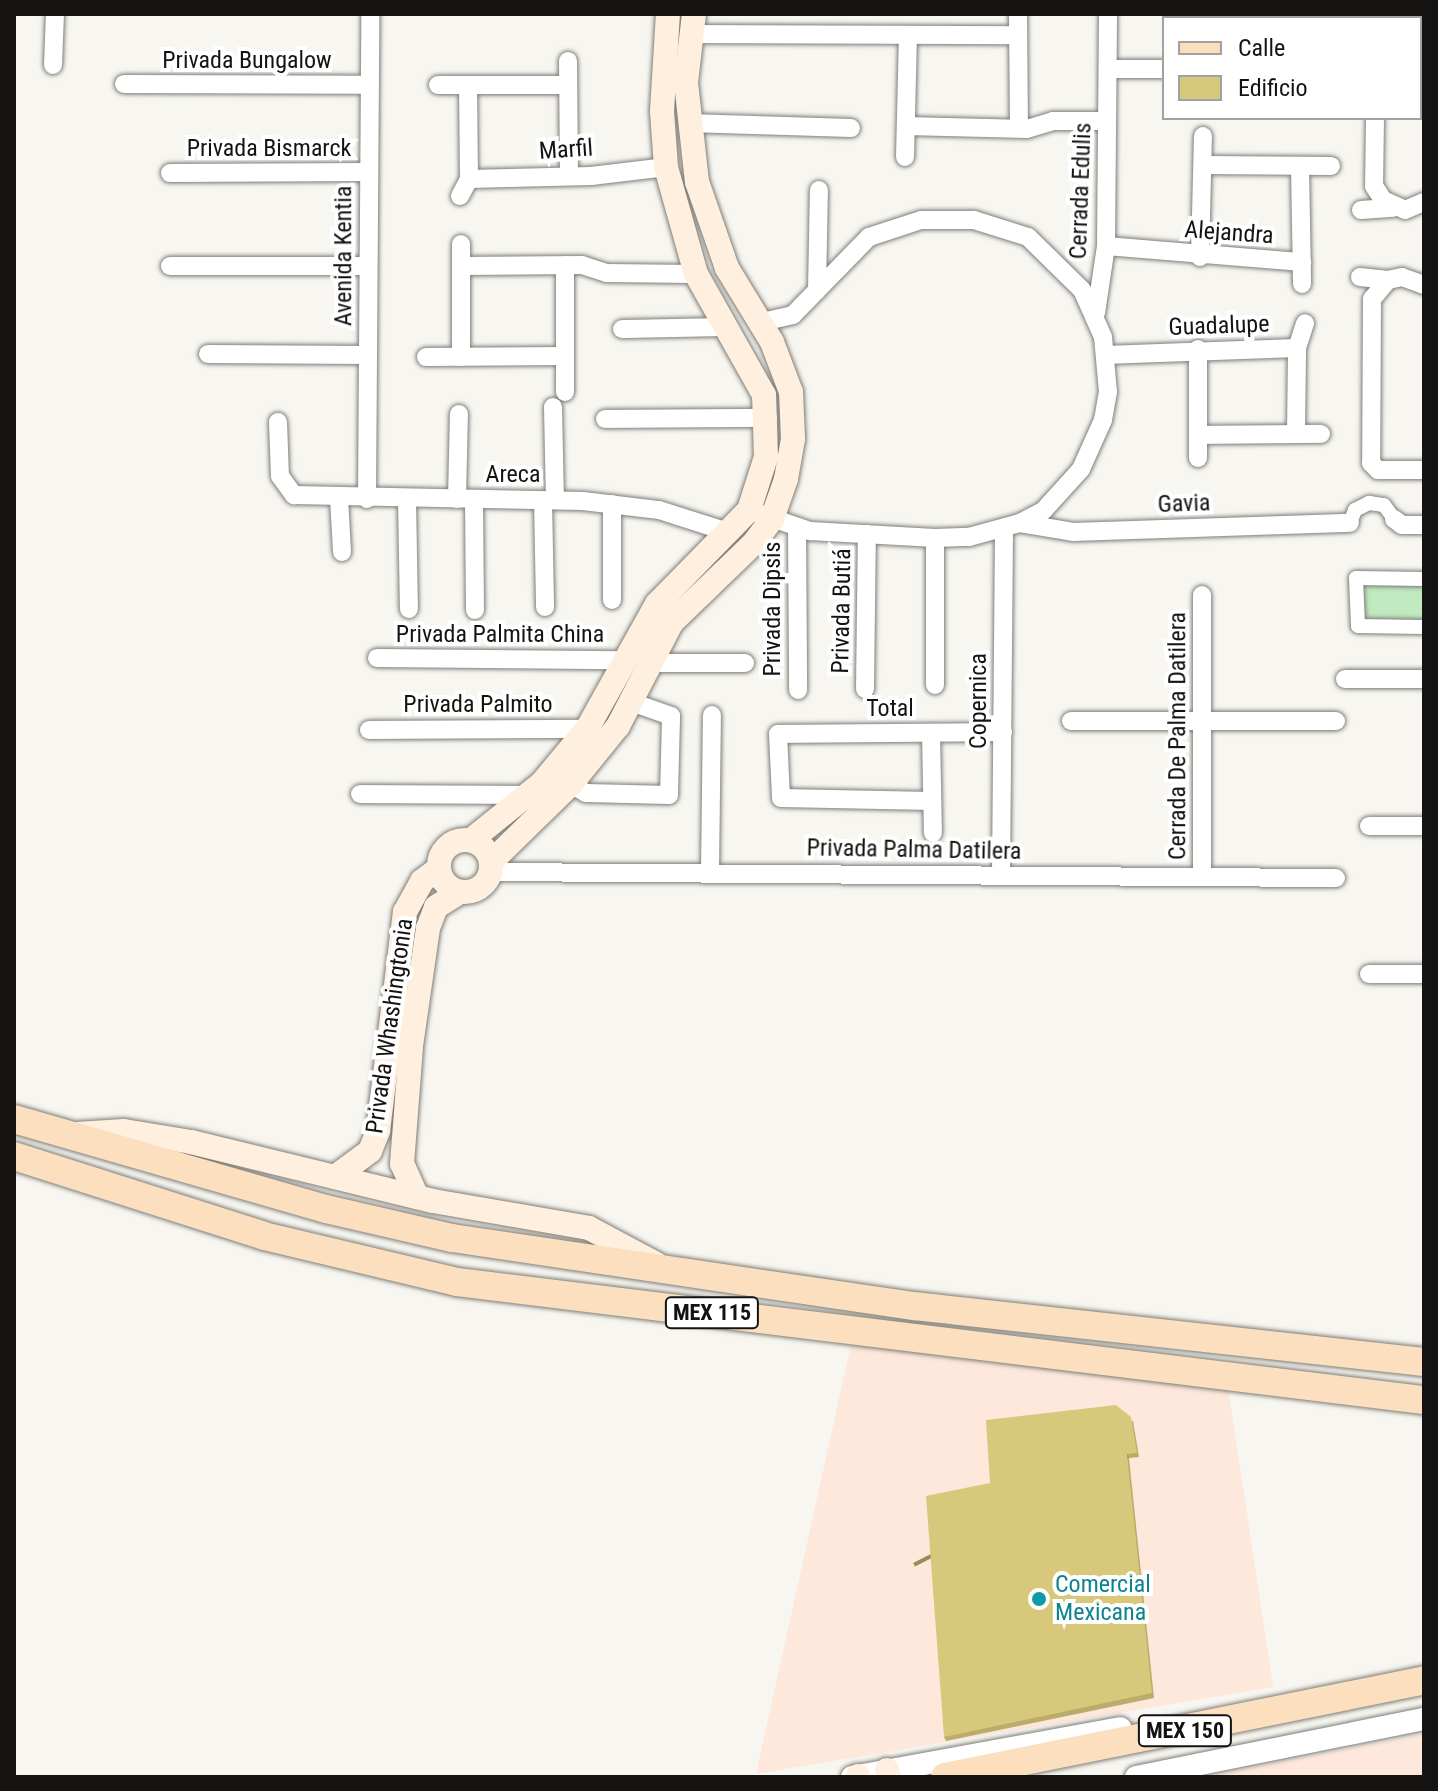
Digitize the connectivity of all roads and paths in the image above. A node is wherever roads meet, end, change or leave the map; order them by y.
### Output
1 (55, 14) edge
2 (370, 14) edge
3 (668, 14) edge
4 (1018, 14) edge
5 (1108, 14) edge
6 (692, 24) edge
7 (1018, 35) junction
8 (901, 37) junction
9 (568, 61) dead end
10 (53, 65) dead end
11 (1108, 69) junction
12 (1162, 69) edge
13 (124, 84) dead end
14 (370, 85) junction
15 (438, 85) dead end
16 (468, 85) junction
17 (567, 85) junction
18 (1375, 120) edge
19 (1107, 121) junction
20 (688, 123) junction
21 (906, 126) junction
22 (851, 128) dead end
23 (1019, 128) junction
24 (1203, 136) dead end
25 (905, 157) dead end
26 (1203, 165) junction
27 (1300, 166) junction
28 (1331, 166) dead end
29 (666, 167) junction
30 (369, 172) junction
31 (170, 173) dead end
32 (569, 176) junction
33 (819, 190) dead end
34 (1424, 202) edge
35 (1393, 208) junction
36 (1361, 210) dead end
37 (461, 244) dead end
38 (1106, 246) junction
39 (1200, 257) junction
40 (1302, 262) junction
41 (565, 265) junction
42 (170, 266) dead end
43 (368, 266) junction
44 (461, 266) junction
45 (696, 274) junction
46 (1360, 277) dead end
47 (1388, 280) junction
48 (1302, 284) dead end
49 (1424, 285) edge
50 (817, 290) junction
51 (1096, 313) junction
52 (758, 323) junction
53 (1305, 323) dead end
54 (727, 327) junction
55 (622, 329) dead end
56 (1297, 348) junction
57 (1198, 349) junction
58 (208, 354) dead end
59 (368, 355) junction
60 (1105, 355) junction
61 (565, 356) junction
62 (426, 357) dead end
63 (461, 357) junction
64 (565, 392) dead end
65 (553, 407) dead end
66 (459, 414) dead end
67 (768, 418) junction
68 (605, 419) dead end
69 (278, 422) dead end
70 (1296, 434) junction
71 (1321, 434) dead end
72 (1199, 435) junction
73 (1198, 458) dead end
74 (1424, 470) edge
75 (339, 498) junction
76 (367, 499) junction
77 (407, 499) junction
78 (466, 499) junction
79 (549, 500) junction
80 (612, 504) junction
81 (749, 510) junction
82 (772, 519) junction
83 (1394, 519) joint
84 (1350, 523) joint
85 (1424, 525) edge
86 (1012, 526) junction
87 (797, 527) junction
88 (728, 532) junction
89 (867, 534) junction
90 (935, 538) junction
91 (342, 552) dead end
92 (1424, 579) edge
93 (1202, 595) dead end
94 (612, 600) dead end
95 (545, 607) dead end
96 (409, 609) dead end
97 (475, 610) dead end
98 (1424, 627) edge
99 (377, 658) dead end
100 (623, 660) junction
101 (651, 663) junction
102 (745, 663) dead end
103 (1345, 679) dead end
104 (1424, 679) edge
105 (935, 685) dead end
106 (865, 689) dead end
107 (798, 690) dead end
108 (631, 702) junction
109 (712, 715) dead end
110 (1071, 721) dead end
111 (1202, 721) junction
112 (1336, 721) dead end
113 (587, 729) junction
114 (369, 730) dead end
115 (1003, 732) junction
116 (931, 733) junction
117 (571, 784) junction
118 (360, 794) dead end
119 (528, 795) junction
120 (932, 801) junction
121 (1369, 826) dead end
122 (1424, 826) edge
123 (933, 833) dead end
124 (471, 840) junction
125 (491, 867) junction
126 (438, 869) junction
127 (710, 872) junction
128 (1001, 875) junction
129 (1202, 877) junction
130 (1336, 878) dead end
131 (460, 892) junction
132 (1369, 974) dead end
133 (1424, 974) edge
134 (14, 1119) edge
135 (70, 1134) junction
136 (14, 1156) edge
137 (335, 1177) junction
138 (417, 1197) junction
139 (666, 1269) junction
140 (1424, 1362) edge
141 (1424, 1400) edge
142 (1424, 1666) edge
143 (1424, 1680) edge
144 (1424, 1696) edge
145 (1424, 1719) edge
146 (888, 1774) edge
147 (856, 1777) edge
148 (945, 1777) edge
149 (1025, 1777) edge
150 (1136, 1777) edge

1 - 10 street
2 - 14 street, Avenida Kentia
3 - 29 main road
4 - 7 street
5 - 11 street, Cerrada Edulis
6 - 8 street
6 - 20 main road
7 - 8 street
7 - 23 street
8 - 21 street
9 - 17 street
11 - 12 street
11 - 19 street, Cerrada Edulis
13 - 14 street, Privada Bungalow
14 - 30 street, Avenida Kentia
15 - 16 street
16 - 17 street
16 - 32 street, Marfil
17 - 32 street
18 - 35 street
19 - 23 street
19 - 38 street, Cerrada Edulis
20 - 22 street
20 - 52 main road
21 - 23 street
21 - 25 street
24 - 26 street
26 - 27 street
26 - 39 street
27 - 28 street
27 - 40 street
29 - 32 street, Marfil
29 - 45 main road
30 - 31 street, Privada Bismarck
30 - 43 street, Avenida Kentia
33 - 50 street
34 - 35 street
35 - 36 street
37 - 44 street
38 - 39 street, Alejandra
38 - 51 street, Cerrada Edulis
39 - 40 street, Alejandra
40 - 48 street
41 - 44 street
41 - 45 street
41 - 61 street
42 - 43 street
43 - 59 street, Avenida Kentia
44 - 63 street
45 - 54 main road
46 - 47 street
47 - 49 street
47 - 74 street
50 - 51 street
50 - 52 street
51 - 60 street
52 - 82 main road
53 - 56 street
54 - 55 street
54 - 67 main road
56 - 57 street, Guadalupe
56 - 70 street, Guadalupe
57 - 60 street, Guadalupe
57 - 72 street
58 - 59 street
59 - 76 street, Avenida Kentia
60 - 86 street
61 - 63 street
61 - 64 street
62 - 63 street
65 - 79 street
66 - 78 street
67 - 68 street
67 - 81 main road
69 - 75 street, Areca
70 - 71 street
70 - 72 street
72 - 73 street
75 - 76 street, Areca
75 - 91 street
76 - 77 street, Areca
77 - 78 street, Areca
77 - 96 street
78 - 79 street, Areca
78 - 97 street
79 - 80 street, Areca
79 - 95 street
80 - 88 street, Areca
80 - 94 street
81 - 82 street
81 - 88 main road
82 - 87 street
82 - 101 main road
83 - 84 street
83 - 85 street
84 - 86 street, Gavia
86 - 90 street
86 - 115 street, Copernica
87 - 89 street
87 - 107 street, Privada Dipsis
88 - 100 main road
89 - 90 street
89 - 106 street, Privada Butiá
90 - 105 street
92 - 98 street
93 - 111 street, Cerrada De Palma Datilera
99 - 100 street, Privada Palmita China
100 - 113 main road
101 - 102 street
101 - 108 main road
103 - 104 street
108 - 117 main road
108 - 117 street
109 - 127 street
110 - 111 street
111 - 112 street
111 - 129 street, Cerrada De Palma Datilera
113 - 114 street, Privada Palmito
113 - 119 main road
115 - 116 street, Total
115 - 128 street, Copernica
116 - 120 street
116 - 120 street, Total
117 - 125 main road
118 - 119 street
119 - 124 main road
120 - 123 street
121 - 122 street
124 - 125 main road
124 - 126 main road
125 - 127 street, Privada Palma Datilera
125 - 131 main road
126 - 131 main road
126 - 137 main road, Privada Whashingtonia
127 - 128 street, Privada Palma Datilera
128 - 129 street, Privada Palma Datilera
129 - 130 street, Privada Palma Datilera
131 - 138 main road, Privada Whashingtonia
132 - 133 street
134 - 135 main road, MEX 115
135 - 137 main road
135 - 139 main road, MEX 115
136 - 141 main road, MEX 115
137 - 138 main road
138 - 139 main road
139 - 140 main road, MEX 115
142 - 146 street
143 - 148 main road, MEX 150
144 - 149 main road, MEX 150
145 - 150 street
146 - 147 street

